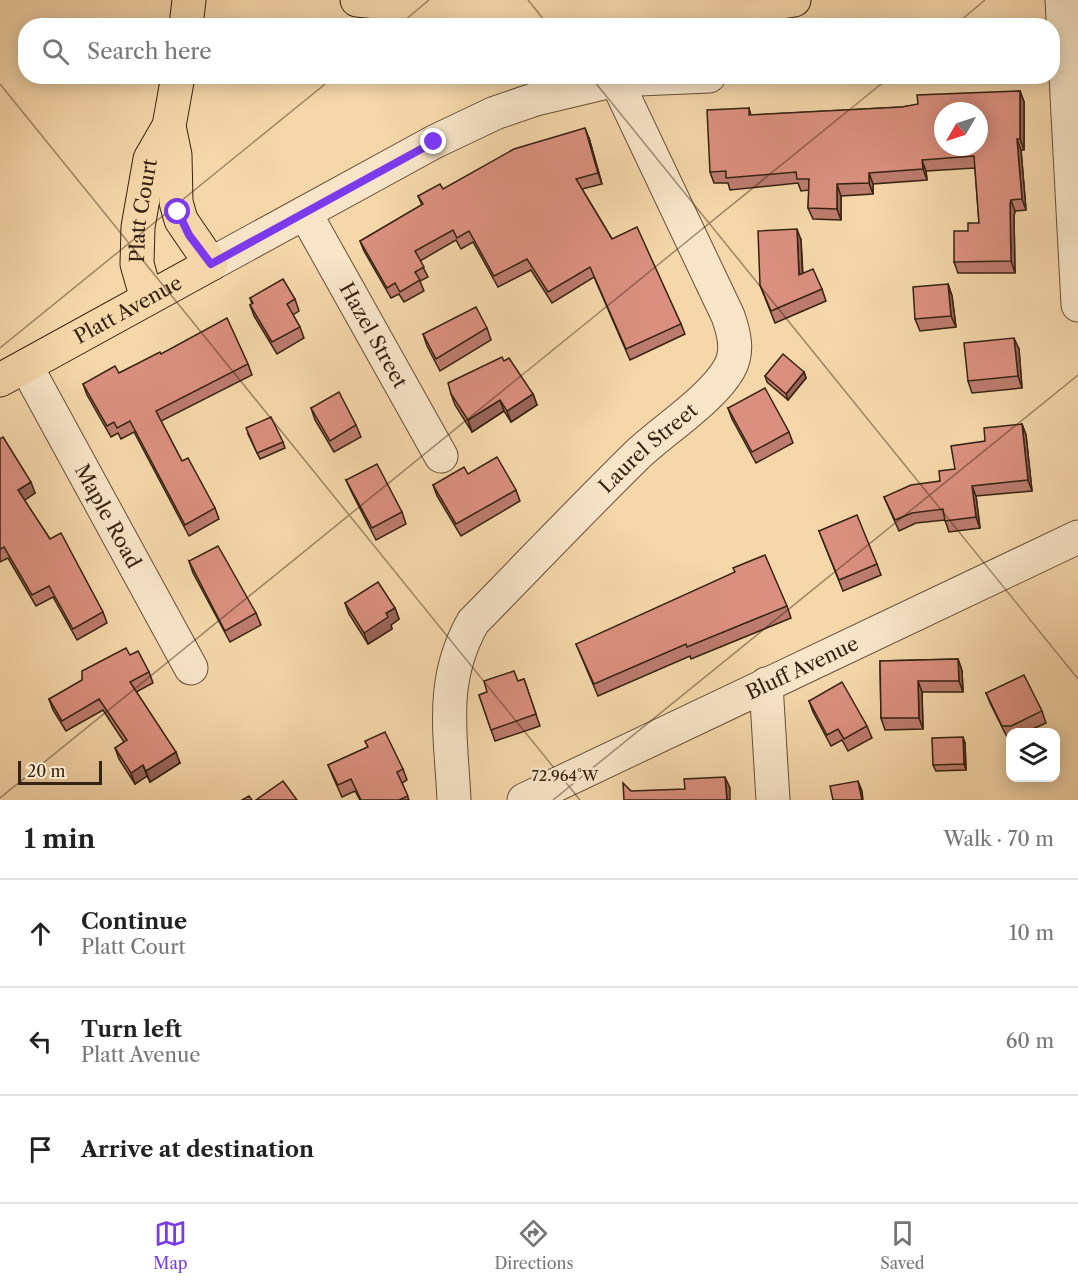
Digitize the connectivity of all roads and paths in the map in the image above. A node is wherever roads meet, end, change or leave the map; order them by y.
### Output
1 (189, 0) edge
2 (357, 0) edge
3 (794, 0) edge
4 (1062, 0) edge
5 (187, 18) edge
6 (1060, 41) edge
7 (1060, 75) edge
8 (177, 84) edge
9 (599, 84) edge
10 (618, 84) edge
11 (169, 126) junction
12 (305, 213) junction
13 (211, 264) junction
14 (147, 299) junction
15 (1078, 305) edge
16 (13, 373) edge
17 (441, 456) dead end
18 (1078, 537) edge
19 (190, 668) dead end
20 (766, 684) junction
21 (454, 800) edge
22 (524, 800) edge
23 (773, 800) edge

1 - 5 main road
2 - 3 main road
4 - 6 street
7 - 15 street
8 - 11 main road, Platt Court
9 - 12 street, Platt Avenue
10 - 21 street, Laurel Street
11 - 13 main road, Platt Court
11 - 14 main road, Platt Court
12 - 13 street, Platt Avenue
12 - 17 street, Hazel Street
13 - 14 main road, Platt Avenue
14 - 16 main road, Platt Avenue
16 - 19 street, Maple Road
18 - 20 street, Bluff Avenue
20 - 22 street, Bluff Avenue
20 - 23 street

